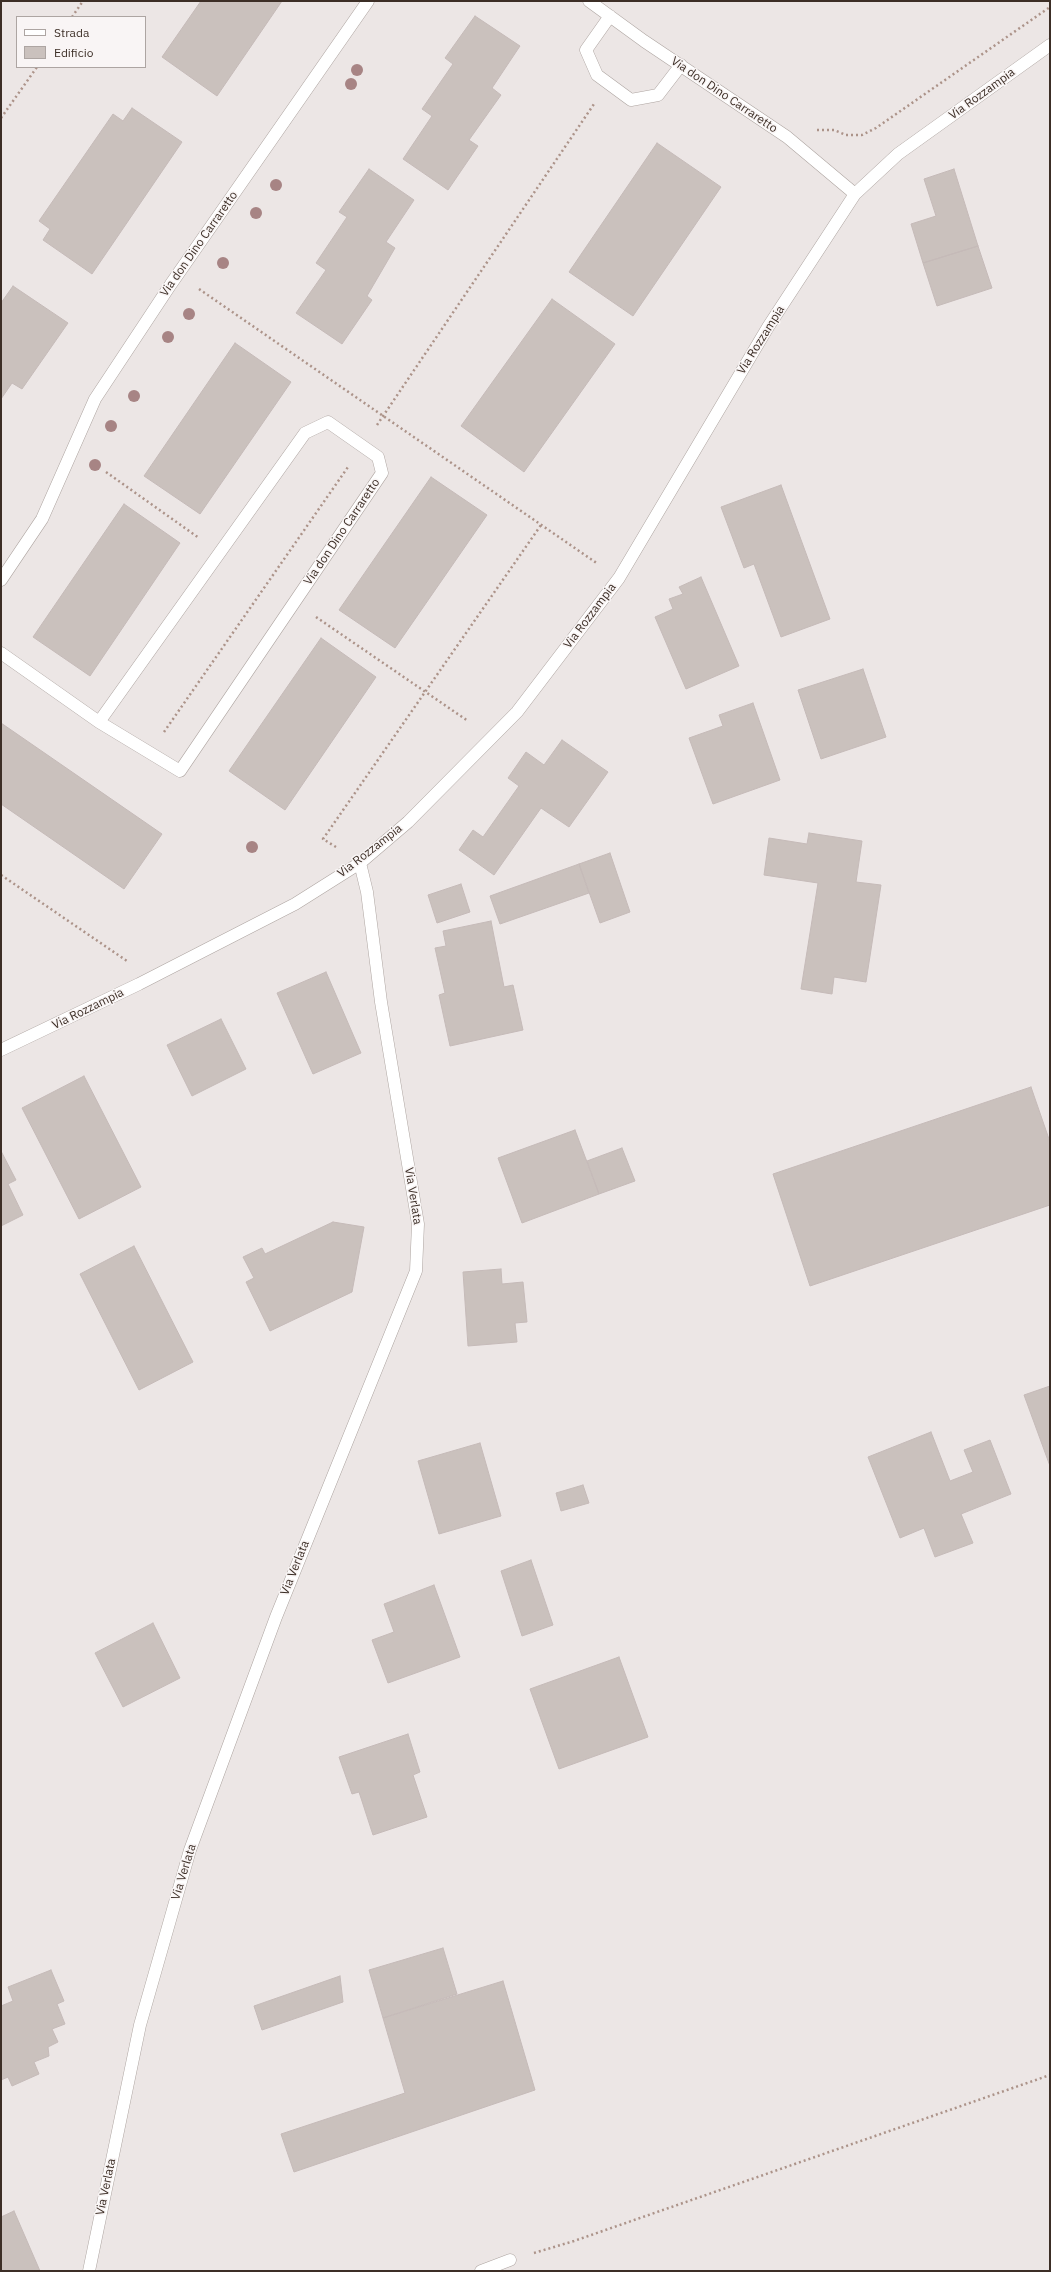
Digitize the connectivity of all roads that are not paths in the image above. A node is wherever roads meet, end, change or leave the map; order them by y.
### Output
1 (368, 1) edge
2 (590, 1) edge
3 (610, 16) junction
4 (1050, 45) edge
5 (681, 65) junction
6 (855, 194) junction
7 (1, 580) edge
8 (1, 653) edge
9 (99, 722) junction
10 (360, 863) junction
11 (1, 1050) edge
12 (510, 2260) road end
13 (88, 2271) edge
14 (480, 2271) edge

1 - 7 street, Via don Dino Carraretto
2 - 3 street, Via don Dino Carraretto
3 - 5 street, Via don Dino Carraretto
3 - 5 street
4 - 6 street, Via Rozzampia
5 - 6 street, Via don Dino Carraretto
6 - 10 street, Via Rozzampia
8 - 9 street, Via don Dino Carraretto
9 - 9 street, Via don Dino Carraretto
10 - 11 street, Via Rozzampia
10 - 13 street, Via Verlata
12 - 14 street

